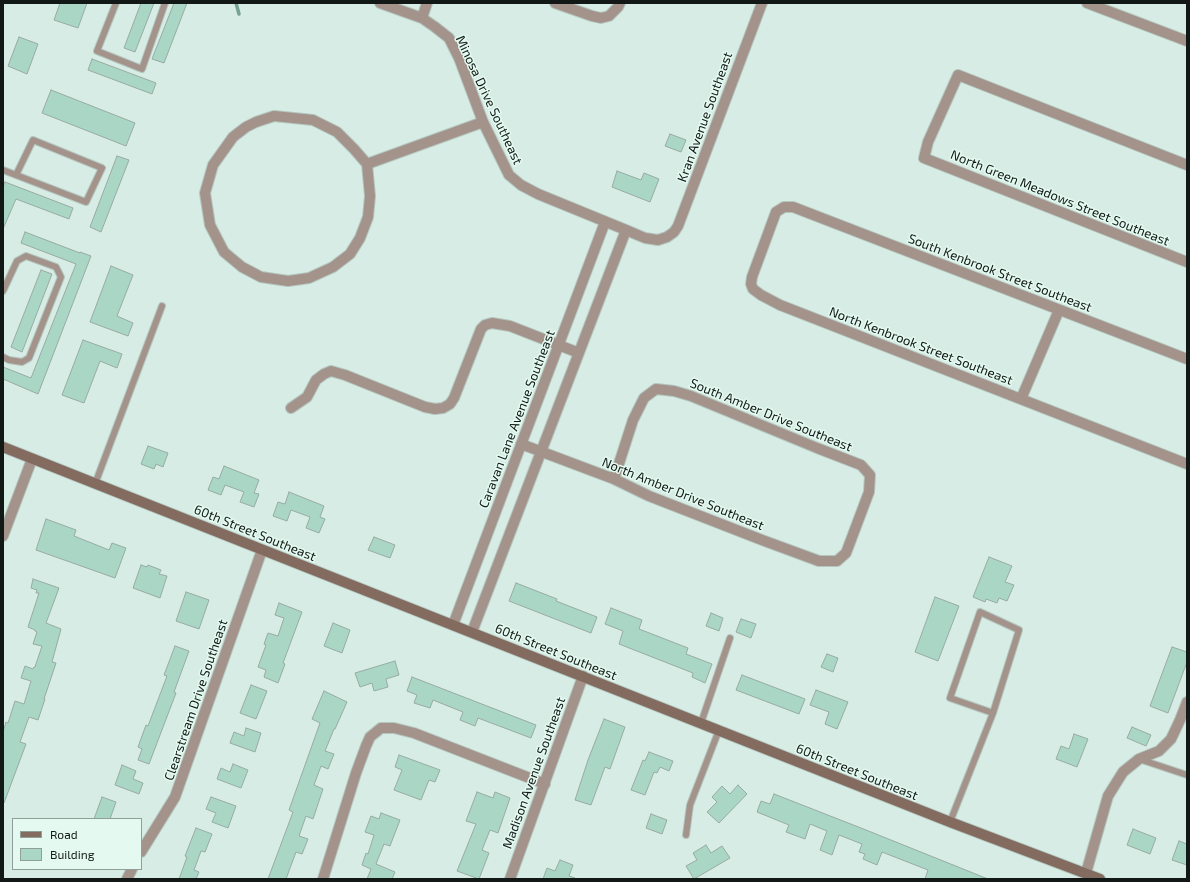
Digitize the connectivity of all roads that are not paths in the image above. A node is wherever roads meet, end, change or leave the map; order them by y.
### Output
1 (116, 3) edge
2 (166, 3) edge
3 (380, 3) edge
4 (427, 3) edge
5 (555, 3) edge
6 (620, 3) edge
7 (762, 3) edge
8 (1087, 3) edge
9 (422, 18) junction
10 (1187, 41) edge
11 (483, 122) junction
12 (367, 164) junction
13 (1187, 165) edge
14 (3, 170) edge
15 (16, 175) junction
16 (804, 210) joint
17 (605, 222) junction
18 (626, 230) junction
19 (667, 237) joint
20 (1187, 262) edge
21 (3, 291) edge
22 (162, 306) dead end
23 (1059, 310) junction
24 (558, 345) junction
25 (579, 353) junction
26 (3, 357) edge
27 (1187, 359) edge
28 (1021, 399) junction
29 (291, 408) dead end
30 (521, 444) junction
31 (3, 447) edge
32 (541, 452) junction
33 (32, 459) junction
34 (1187, 464) edge
35 (614, 479) junction
36 (95, 484) junction
37 (3, 536) edge
38 (262, 550) junction
39 (837, 561) joint
40 (453, 625) junction
41 (472, 632) junction
42 (730, 638) dead end
43 (583, 676) junction
44 (1187, 702) edge
45 (993, 713) junction
46 (700, 723) junction
47 (719, 730) junction
48 (1139, 759) junction
49 (1187, 775) edge
50 (545, 784) junction
51 (950, 822) junction
52 (686, 835) dead end
53 (142, 850) edge
54 (132, 870) edge
55 (1086, 873) junction
56 (127, 879) edge
57 (323, 879) edge
58 (510, 879) edge
59 (1100, 879) edge

1 - 2 lane
3 - 9 street, Minosa Drive Southeast
4 - 9 street
5 - 6 street
7 - 19 street, Kran Avenue Southeast
8 - 10 street
9 - 11 street, Minosa Drive Southeast
11 - 12 street
11 - 17 street, Minosa Drive Southeast
12 - 12 street
13 - 20 street, North Green Meadows Street Southeast
14 - 15 lane
15 - 15 lane
16 - 23 street, South Kenbrook Street Southeast
16 - 28 street, North Kenbrook Street Southeast
17 - 18 street, Minosa Drive Southeast
17 - 24 street, Caravan Lane Avenue Southeast
18 - 19 street, Minosa Drive Southeast
18 - 25 street
21 - 26 lane
22 - 36 lane
23 - 27 street, South Kenbrook Street Southeast
23 - 28 street
24 - 25 street
24 - 29 street
24 - 30 street, Caravan Lane Avenue Southeast
25 - 32 street
28 - 34 street, North Kenbrook Street Southeast
30 - 32 street, North Amber Drive Southeast
30 - 40 street, Caravan Lane Avenue Southeast
31 - 33 main road, 60th Street Southeast
32 - 35 street, North Amber Drive Southeast
32 - 41 street
33 - 36 main road, 60th Street Southeast
33 - 37 street
35 - 39 street, North Amber Drive Southeast
35 - 39 street, South Amber Drive Southeast
36 - 38 main road, 60th Street Southeast
38 - 40 main road, 60th Street Southeast
38 - 53 street, Clearstream Drive Southeast
40 - 41 main road, 60th Street Southeast
41 - 43 main road, 60th Street Southeast
42 - 46 lane
43 - 46 main road, 60th Street Southeast
43 - 50 street, Madison Avenue Southeast
44 - 48 street
45 - 45 lane
45 - 51 lane
46 - 47 main road, 60th Street Southeast
47 - 51 main road, 60th Street Southeast
47 - 52 lane
48 - 49 lane
48 - 55 street
50 - 57 street
50 - 58 street, Madison Avenue Southeast
51 - 55 main road, 60th Street Southeast
54 - 56 street
55 - 59 main road, 60th Street Southeast

